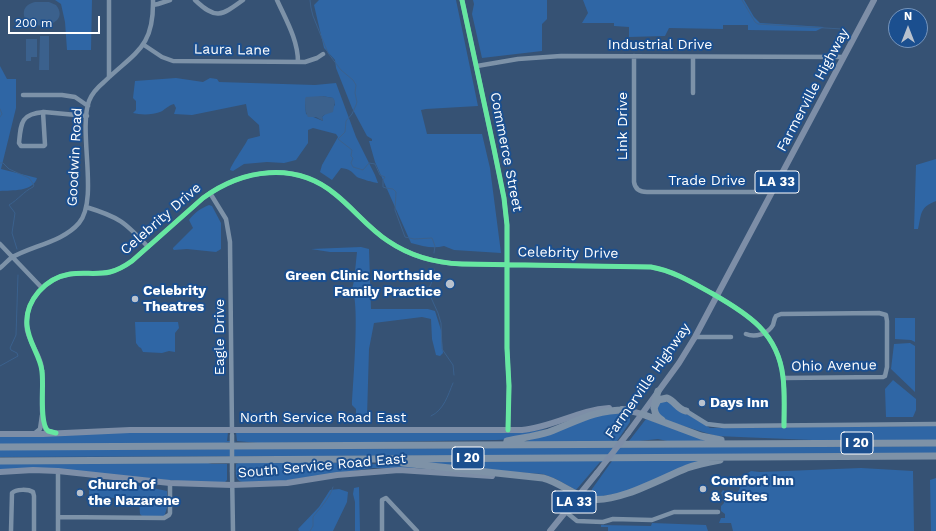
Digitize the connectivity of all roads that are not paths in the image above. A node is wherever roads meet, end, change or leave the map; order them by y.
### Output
1 (108, 0) edge
2 (170, 0) edge
3 (195, 0) edge
4 (243, 0) edge
5 (277, 0) edge
6 (462, 0) edge
7 (874, 0) edge
8 (153, 2) edge
9 (144, 44) junction
10 (324, 54) dead end
11 (634, 56) junction
12 (693, 57) junction
13 (844, 57) junction
14 (298, 62) junction
15 (477, 66) junction
16 (109, 77) junction
17 (693, 93) dead end
18 (23, 95) dead end
19 (88, 106) junction
20 (43, 112) junction
21 (87, 116) junction
22 (643, 192) joint
23 (772, 192) junction
24 (210, 193) junction
25 (86, 207) junction
26 (0, 244) edge
27 (148, 247) junction
28 (12, 257) junction
29 (507, 264) junction
30 (0, 268) edge
31 (42, 288) junction
32 (717, 296) junction
33 (765, 332) junction
34 (746, 334) dead end
35 (695, 337) junction
36 (732, 337) dead end
37 (783, 378) junction
38 (658, 391) junction
39 (654, 408) junction
40 (626, 410) junction
41 (686, 411) joint
42 (43, 414) junction
43 (642, 414) junction
44 (667, 423) junction
45 (936, 424) edge
46 (784, 426) junction
47 (508, 430) junction
48 (232, 432) junction
49 (56, 433) junction
50 (0, 434) edge
51 (31, 434) junction
52 (936, 443) edge
53 (490, 444) junction
54 (777, 444) junction
55 (0, 447) edge
56 (936, 456) edge
57 (742, 457) junction
58 (0, 460) edge
59 (369, 460) junction
60 (58, 471) junction
61 (0, 472) edge
62 (526, 476) junction
63 (170, 484) junction
64 (232, 485) junction
65 (565, 487) junction
66 (579, 496) junction
67 (567, 510) junction
68 (718, 512) dead end
69 (58, 518) junction
70 (11, 531) edge
71 (34, 531) edge
72 (58, 531) edge
73 (232, 531) edge
74 (382, 531) edge
75 (417, 531) edge
76 (550, 531) edge

1 - 16 street
2 - 8 street
3 - 4 street
5 - 14 street
6 - 15 street, Commerce Street
7 - 13 main road, Farmerville Highway / LA 33
8 - 9 street, Goodwin Road
9 - 14 street, Laura Lane
9 - 16 street, Goodwin Road
10 - 14 street, Laura Lane
11 - 12 street, Industrial Drive
11 - 15 street, Industrial Drive
11 - 22 street, Link Drive
12 - 13 street, Industrial Drive
12 - 17 street
13 - 23 main road, Farmerville Highway / LA 33
15 - 29 street, Commerce Street
16 - 19 street, Goodwin Road
18 - 19 street
19 - 21 street, Goodwin Road
20 - 20 street
20 - 21 street
21 - 25 street, Goodwin Road
22 - 23 street, Trade Drive
23 - 32 main road, Farmerville Highway / LA 33
24 - 27 street, Celebrity Drive
24 - 29 street, Celebrity Drive
24 - 48 street, Eagle Drive
25 - 27 street
25 - 28 street, Goodwin Road
26 - 28 street
27 - 31 street, Celebrity Drive
28 - 30 street, Goodwin Road
28 - 31 street
29 - 32 street, Celebrity Drive
29 - 47 street, Commerce Street
31 - 42 street, Celebrity Drive
32 - 33 street, Celebrity Drive
32 - 35 main road, Farmerville Highway / LA 33
33 - 34 street
33 - 37 street, Celebrity Drive
33 - 37 street, Ohio Avenue
35 - 36 street
35 - 38 main road, Farmerville Highway / LA 33
37 - 46 street, Celebrity Drive
38 - 39 highway
38 - 43 main road, Farmerville Highway / LA 33
39 - 41 highway
39 - 44 highway
40 - 43 main road, North Service Road East
40 - 47 main road, North Service Road East
40 - 53 highway
41 - 46 street
42 - 49 street
42 - 51 street
43 - 44 highway
43 - 66 main road, Farmerville Highway / LA 33, bridge
44 - 54 highway
45 - 46 street
47 - 48 main road, North Service Road East
48 - 49 main road, North Service Road East
48 - 64 street, Eagle Drive, bridge
49 - 51 main road, North Service Road East
50 - 51 main road, North Service Road East
52 - 54 highway, I 20
53 - 54 highway, I 20
53 - 55 highway, I 20
56 - 57 highway, I 20
57 - 59 highway, I 20
57 - 66 highway
58 - 59 highway, I 20
59 - 62 highway
60 - 61 main road, South Service Road East
60 - 63 main road, South Service Road East
60 - 69 street
62 - 64 main road, South Service Road East
62 - 65 highway
63 - 64 main road, South Service Road East
63 - 69 street
64 - 73 street, Eagle Drive
65 - 66 highway
65 - 67 highway
66 - 67 main road, Farmerville Highway / LA 33
67 - 68 street
67 - 76 main road, Farmerville Highway / LA 33
69 - 72 street
70 - 71 street
74 - 75 street

